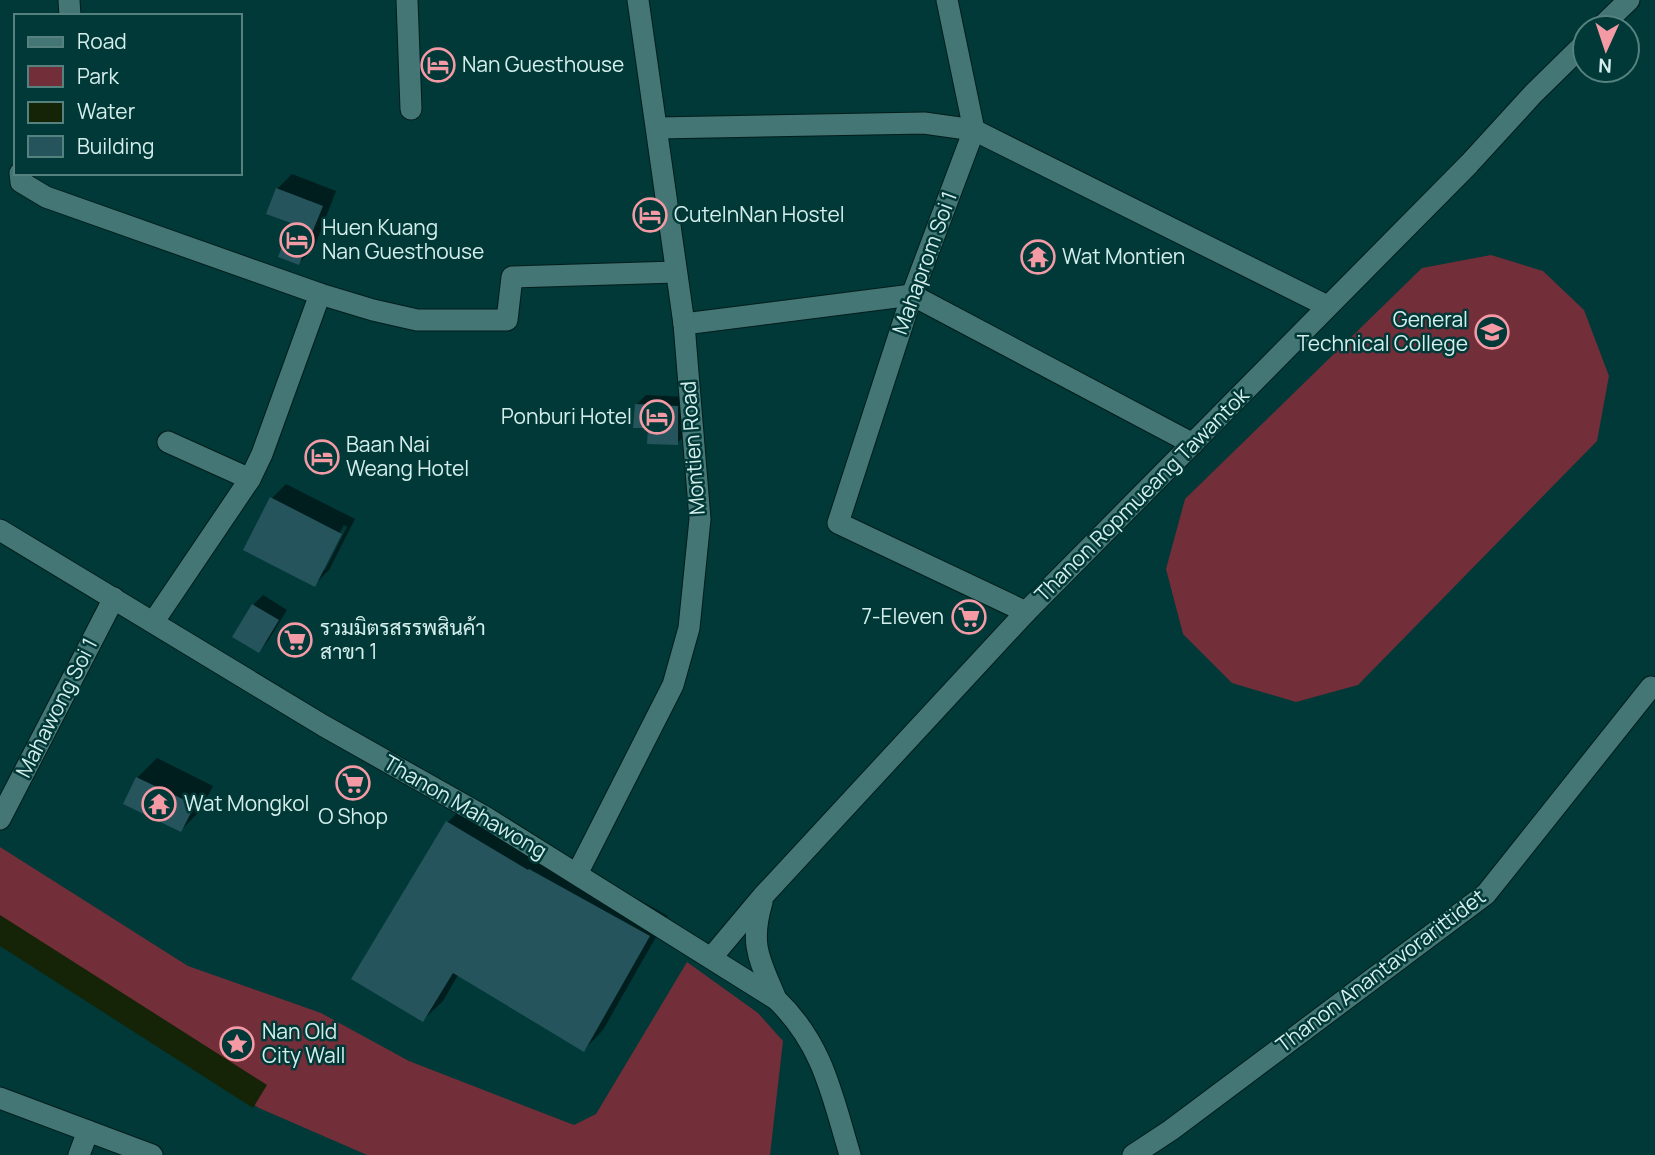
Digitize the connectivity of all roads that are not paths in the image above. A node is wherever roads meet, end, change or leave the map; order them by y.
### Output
1 (407, 0) edge
2 (638, 0) edge
3 (947, 0) edge
4 (1629, 0) edge
5 (1614, 14) edge
6 (1571, 57) edge
7 (411, 109) dead end
8 (657, 128) junction
9 (974, 130) junction
10 (20, 175) edge
11 (676, 272) junction
12 (320, 294) junction
13 (912, 296) junction
14 (1327, 306) junction
15 (684, 324) junction
16 (168, 442) dead end
17 (1194, 444) junction
18 (250, 479) junction
19 (0, 530) edge
20 (114, 598) junction
21 (1026, 612) junction
22 (154, 621) junction
23 (1651, 687) dead end
24 (0, 819) edge
25 (577, 874) junction
26 (763, 896) junction
27 (711, 958) junction
28 (776, 999) junction
29 (0, 1098) edge
30 (88, 1131) junction
31 (79, 1155) edge
32 (152, 1155) edge
33 (850, 1155) edge
34 (1133, 1155) edge

1 - 7 street
2 - 8 street, Montien Road
3 - 9 street
4 - 5 street
6 - 14 street, Thanon Ropmueang Tawantok
8 - 9 street
8 - 11 street, Montien Road
9 - 13 street, Mahaprom Soi 1
9 - 14 street
10 - 12 street
11 - 12 street
11 - 15 street, Montien Road
12 - 18 street
13 - 15 street
13 - 17 street
13 - 21 street, Mahaprom Soi 1
14 - 17 street, Thanon Ropmueang Tawantok
15 - 25 street, Montien Road
16 - 18 street
17 - 21 street, Thanon Ropmueang Tawantok
18 - 22 street
19 - 20 street, Thanon Mahawong
20 - 22 street, Thanon Mahawong
20 - 24 street, Mahawong Soi 1
21 - 26 street, Thanon Ropmueang Tawantok
22 - 25 street, Thanon Mahawong
23 - 34 street, Thanon Anantavorarittidet
25 - 27 street, Thanon Mahawong
26 - 27 street, Thanon Ropmueang Tawantok
26 - 28 street
27 - 28 street, Thanon Mahawong
28 - 33 street, Thanon Mahawong
29 - 30 street
30 - 31 street
30 - 32 street

